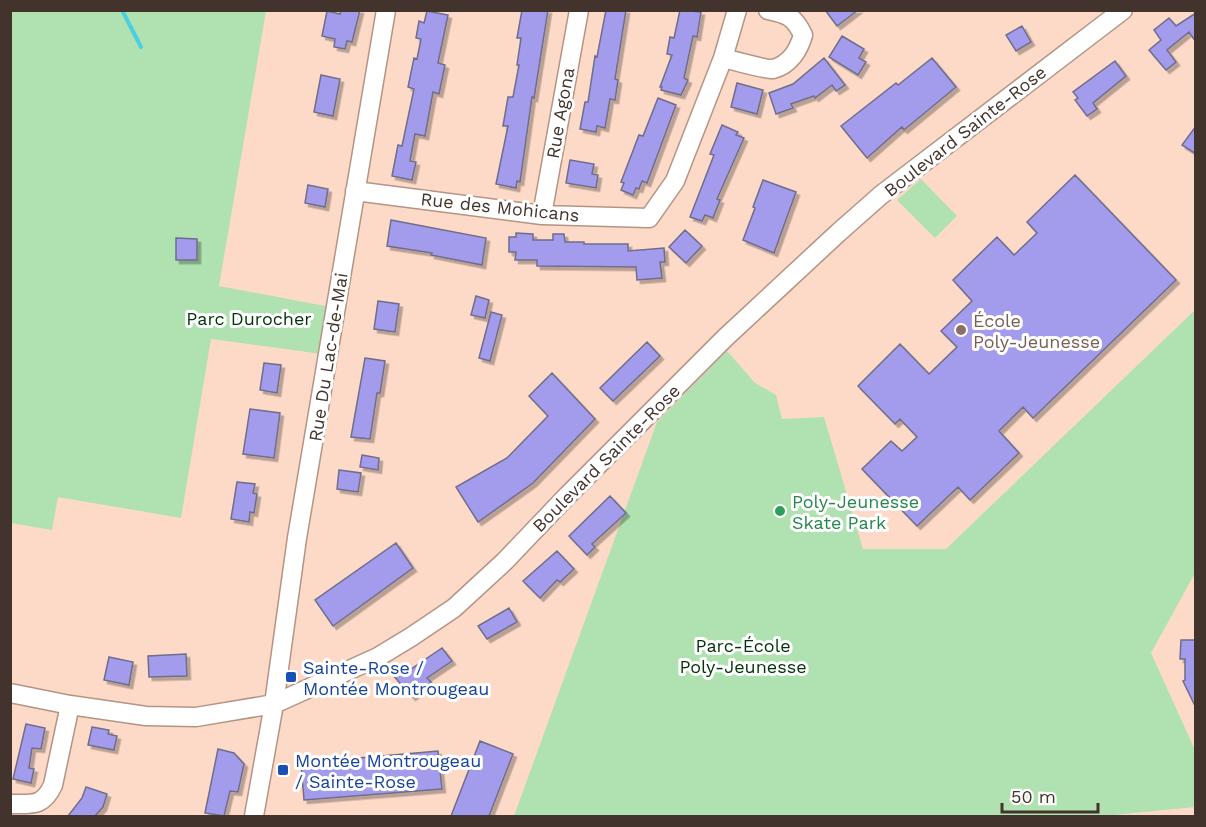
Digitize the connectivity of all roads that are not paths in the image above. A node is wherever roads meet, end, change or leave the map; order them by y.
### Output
1 (386, 10) edge
2 (579, 10) edge
3 (737, 10) edge
4 (768, 10) edge
5 (1123, 10) edge
6 (723, 58) junction
7 (354, 191) junction
8 (542, 215) junction
9 (10, 693) edge
10 (274, 704) junction
11 (70, 705) junction
12 (10, 804) edge
13 (254, 816) edge

1 - 7 street, Rue Du Lac-de-Mai
2 - 8 street, Rue Agona
3 - 6 street, Rue des Mohicans
4 - 6 street
5 - 10 street, Boulevard Sainte-Rose
6 - 8 street, Rue des Mohicans
7 - 8 street, Rue des Mohicans
7 - 10 street, Rue Du Lac-de-Mai
9 - 11 street, Boulevard Sainte-Rose
10 - 11 street, Boulevard Sainte-Rose
10 - 13 street, Rue Du Lac-de-Mai
11 - 12 street

